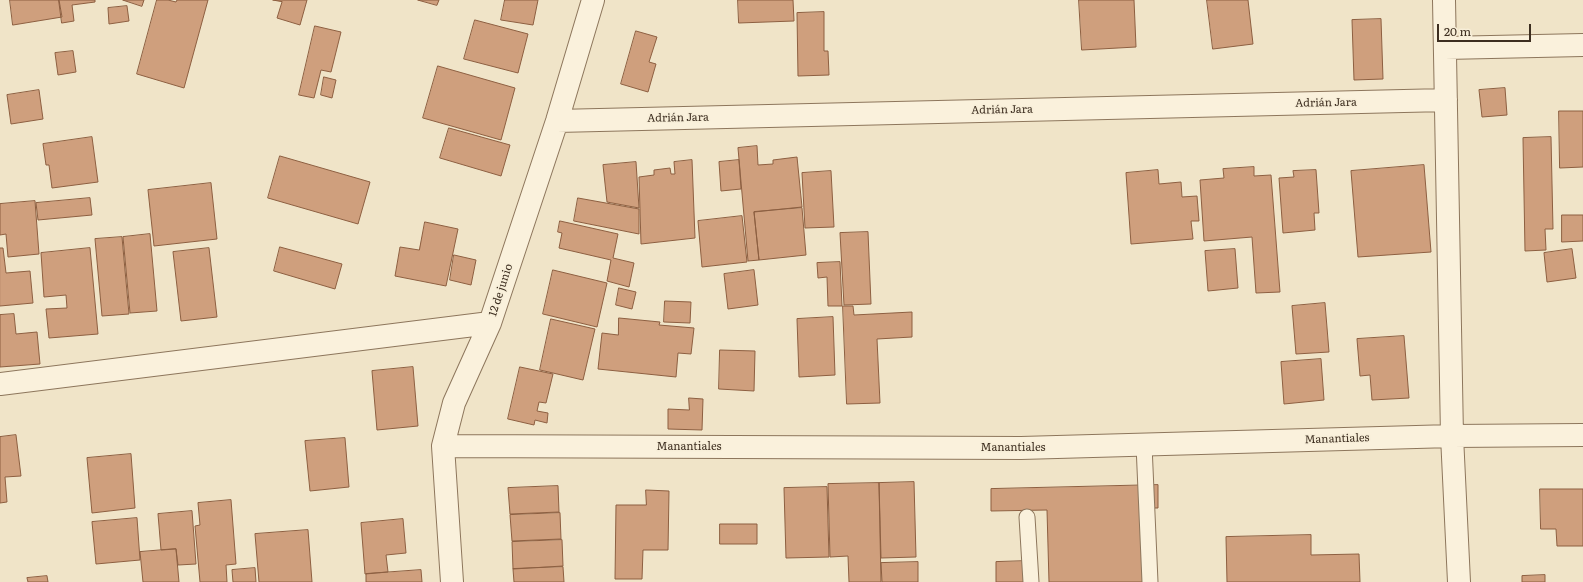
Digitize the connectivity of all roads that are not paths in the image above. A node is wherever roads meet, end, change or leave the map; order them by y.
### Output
1 (593, 0) edge
2 (1444, 0) edge
3 (1583, 45) edge
4 (1445, 48) junction
5 (1446, 100) junction
6 (558, 121) junction
7 (490, 323) junction
8 (0, 384) edge
9 (1583, 435) edge
10 (1452, 436) junction
11 (1144, 445) junction
12 (443, 446) junction
13 (1028, 517) dead end
14 (452, 582) edge
15 (1031, 582) edge
16 (1150, 582) edge
17 (1459, 582) edge

1 - 6 street, 12 de junio
2 - 4 street
3 - 4 street
4 - 5 street
5 - 6 street, Adrián Jara
5 - 10 street
6 - 7 street, 12 de junio
7 - 8 street
7 - 12 street, 12 de junio
9 - 10 street, Manantiales
10 - 11 street, Manantiales
10 - 17 street
11 - 12 street, Manantiales
11 - 16 lane
12 - 14 street, 12 de junio
13 - 15 lane

